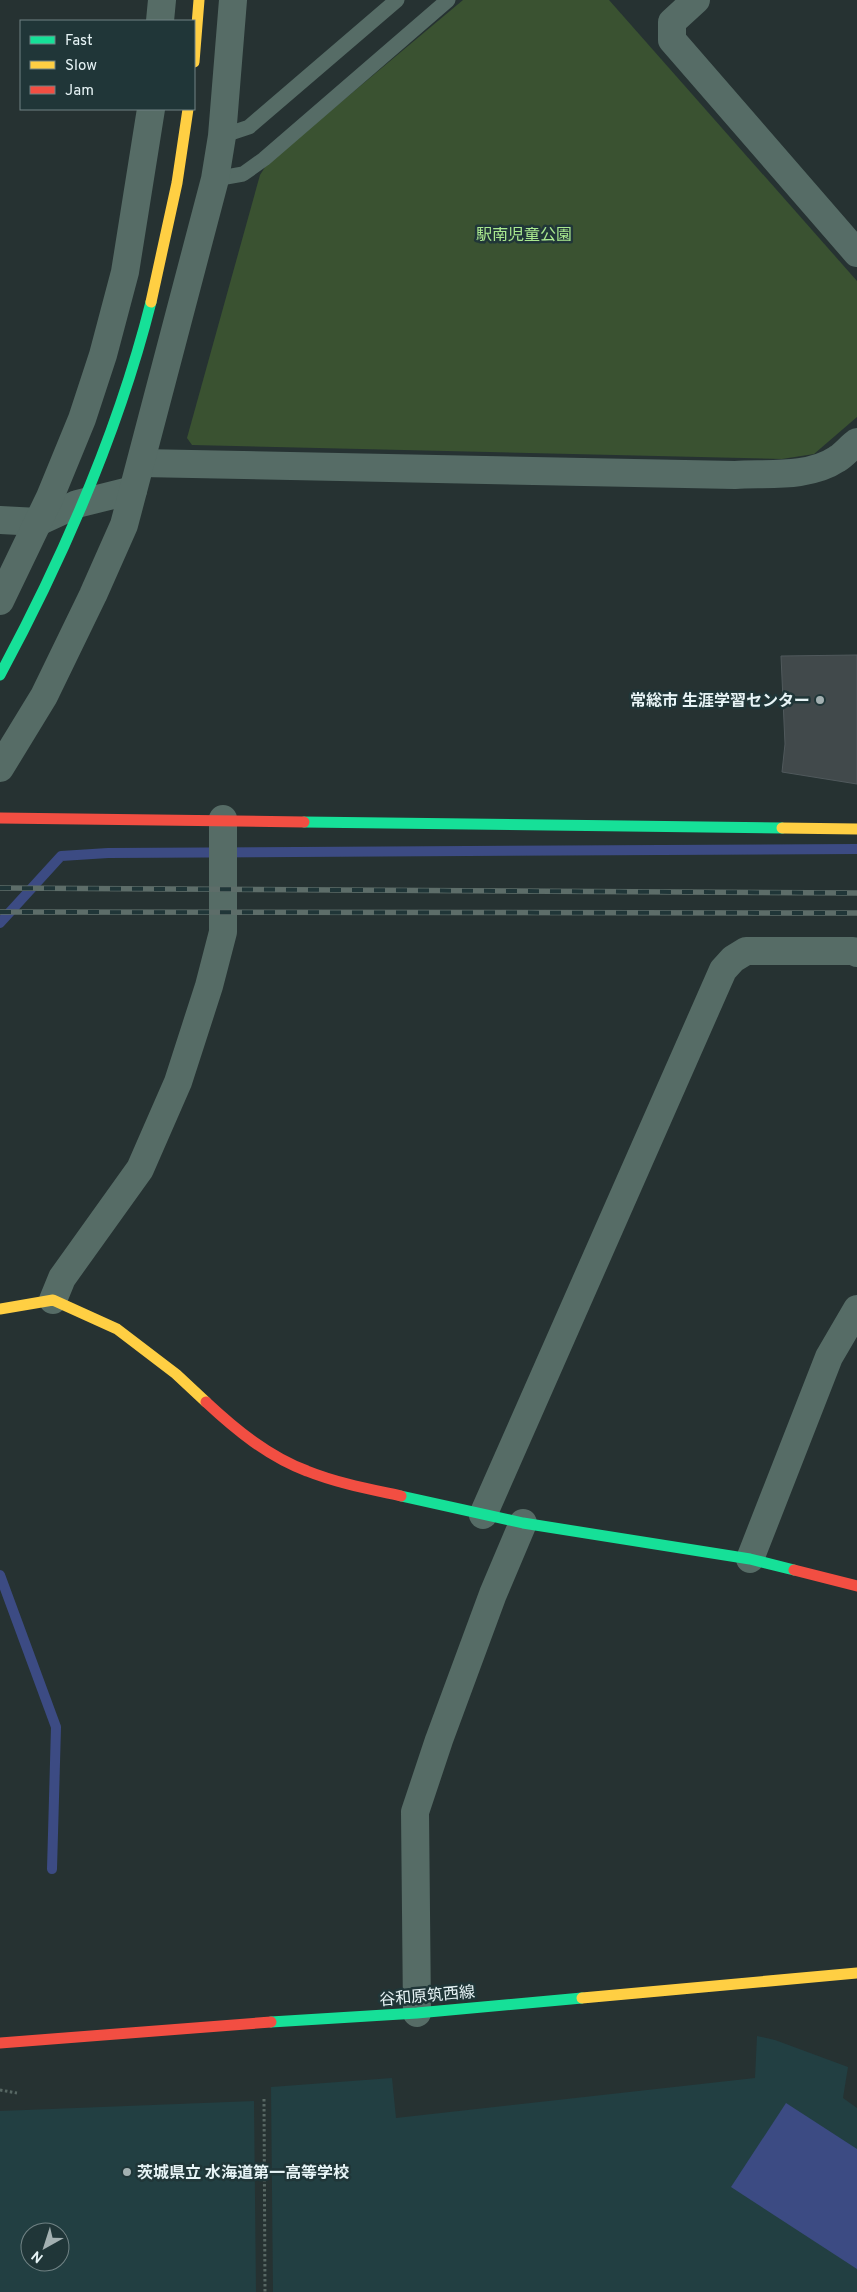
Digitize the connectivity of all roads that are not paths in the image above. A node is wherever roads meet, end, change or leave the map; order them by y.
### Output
1 (162, 0) edge
2 (199, 0) edge
3 (233, 0) edge
4 (397, 0) edge
5 (448, 0) edge
6 (696, 0) edge
7 (160, 20) edge
8 (195, 50) edge
9 (151, 110) edge
10 (188, 110) edge
11 (222, 136) junction
12 (216, 179) junction
13 (857, 253) edge
14 (857, 442) edge
15 (142, 462) junction
16 (134, 490) junction
17 (0, 520) edge
18 (38, 522) junction
19 (0, 601) edge
20 (0, 675) edge
21 (0, 768) edge
22 (0, 818) edge
23 (223, 819) junction
24 (857, 829) edge
25 (857, 953) edge
26 (53, 1300) junction
27 (0, 1309) edge
28 (857, 1309) edge
29 (483, 1515) junction
30 (523, 1523) junction
31 (750, 1559) junction
32 (857, 1586) edge
33 (857, 1972) edge
34 (417, 2013) junction
35 (0, 2043) edge

1 - 7 street
2 - 8 street
3 - 11 street
4 - 11 lane
5 - 12 lane
6 - 13 street
9 - 18 street
10 - 20 street
11 - 12 street
12 - 15 street
14 - 15 street
15 - 16 street
16 - 18 street
16 - 21 street
17 - 18 street
18 - 19 street
22 - 23 street
23 - 24 street
23 - 26 street
25 - 29 street
26 - 27 street
26 - 29 street
28 - 31 street
29 - 30 street
30 - 31 street
30 - 34 street
31 - 32 street
33 - 34 street, 谷和原筑西線
34 - 35 street, 谷和原筑西線

